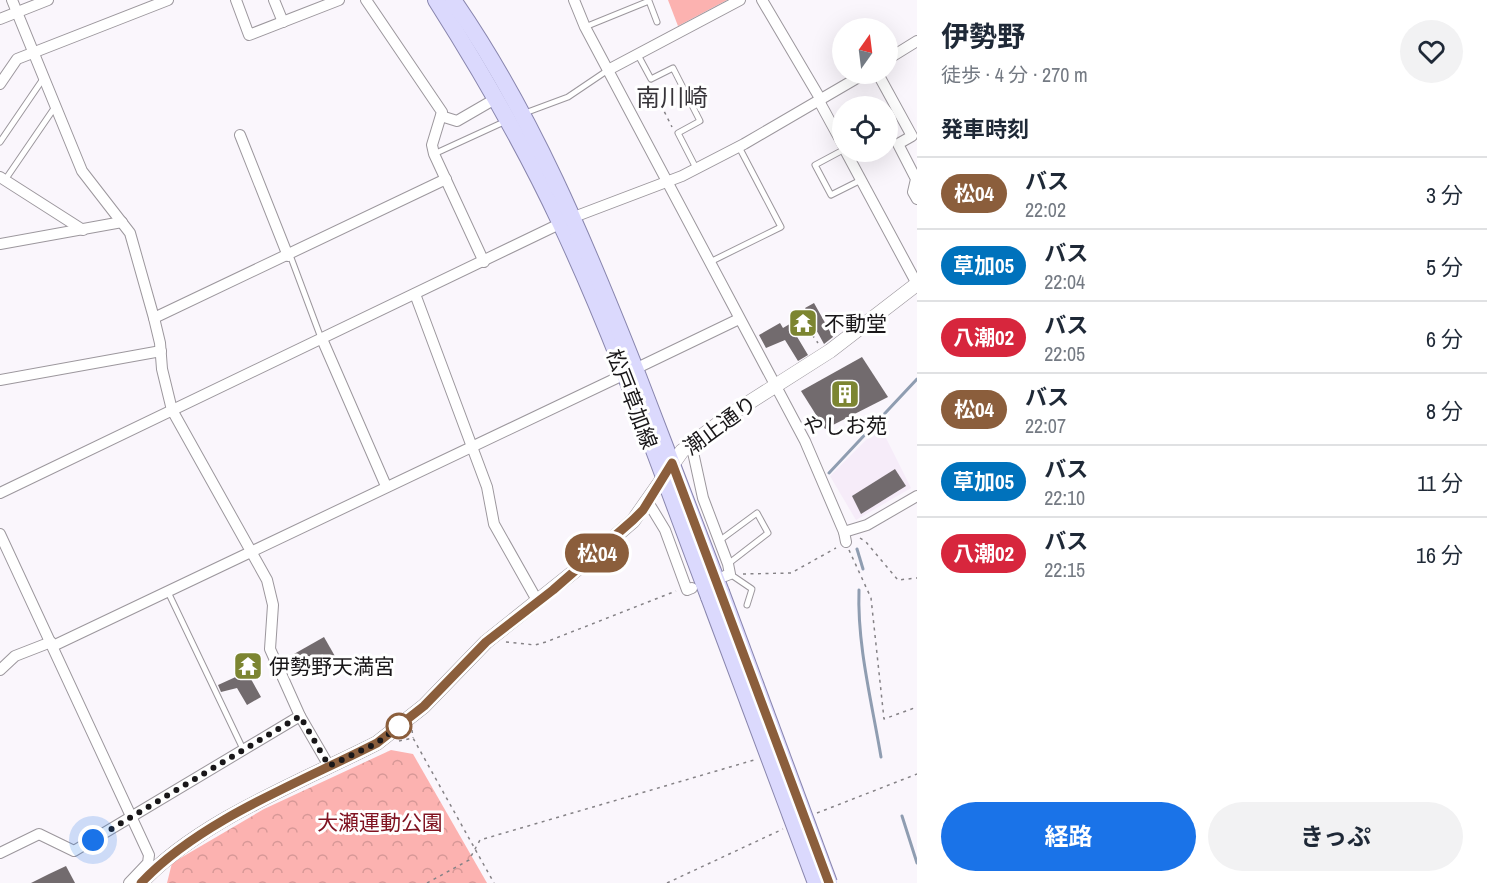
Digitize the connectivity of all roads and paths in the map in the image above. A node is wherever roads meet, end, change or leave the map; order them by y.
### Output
1 (12, 0) edge
2 (48, 0) edge
3 (168, 0) edge
4 (236, 0) edge
5 (274, 0) edge
6 (339, 0) edge
7 (366, 0) edge
8 (436, 0) edge
9 (453, 0) edge
10 (574, 0) edge
11 (740, 0) edge
12 (762, 0) edge
13 (155, 2) edge
14 (17, 12) junction
15 (0, 19) edge
16 (283, 22) junction
17 (657, 22) dead end
18 (585, 27) junction
19 (917, 41) edge
20 (33, 52) junction
21 (898, 53) edge
22 (638, 55) junction
23 (608, 70) junction
24 (43, 79) junction
25 (651, 79) junction
26 (0, 84) edge
27 (847, 84) edge
28 (883, 84) edge
29 (495, 99) junction
30 (820, 100) junction
31 (55, 107) junction
32 (441, 116) junction
33 (515, 117) junction
34 (832, 124) edge
35 (678, 133) junction
36 (240, 135) dead end
37 (0, 142) edge
38 (739, 147) junction
39 (434, 154) junction
40 (832, 156) edge
41 (851, 162) edge
42 (696, 169) junction
43 (3, 178) edge
44 (446, 179) junction
45 (861, 180) junction
46 (668, 183) junction
47 (917, 199) edge
48 (567, 221) junction
49 (122, 222) junction
50 (83, 230) junction
51 (0, 244) edge
52 (289, 256) junction
53 (484, 261) junction
54 (710, 262) junction
55 (917, 284) edge
56 (415, 294) junction
57 (154, 318) junction
58 (739, 319) junction
59 (808, 328) dead end
60 (322, 339) junction
61 (160, 351) junction
62 (825, 354) junction
63 (629, 372) junction
64 (0, 380) edge
65 (775, 387) junction
66 (172, 410) junction
67 (691, 443) junction
68 (472, 446) junction
69 (668, 470) junction
70 (386, 486) junction
71 (0, 493) edge
72 (917, 496) edge
73 (648, 502) junction
74 (0, 534) edge
75 (845, 537) junction
76 (719, 542) junction
77 (251, 551) junction
78 (917, 578) edge
79 (723, 581) junction
80 (690, 589) joint
81 (168, 592) junction
82 (538, 602) junction
83 (747, 605) dead end
84 (502, 643) dead end
85 (52, 644) junction
86 (0, 670) edge
87 (917, 707) edge
88 (300, 716) junction
89 (377, 743) junction
90 (243, 749) junction
91 (755, 760) dead end
92 (329, 766) junction
93 (132, 817) junction
94 (474, 847) junction
95 (0, 853) edge
96 (129, 883) edge
97 (141, 883) edge
98 (427, 883) edge
99 (494, 883) edge
100 (816, 883) edge
101 (829, 883) edge

1 - 14 street
2 - 14 street
3 - 13 street
4 - 16 street
5 - 16 street
6 - 16 street
7 - 32 street
8 - 29 main road, 松戸草加線
9 - 33 main road, 松戸草加線
10 - 18 street
11 - 22 street
12 - 30 street
13 - 20 street
14 - 15 street
14 - 20 street
17 - 18 lane
18 - 23 street
19 - 21 street
20 - 24 street
20 - 26 street
22 - 23 street
22 - 25 lane
23 - 33 lane
23 - 46 street
24 - 31 street
24 - 37 lane
25 - 35 path
25 - 35 lane
27 - 30 street
28 - 47 street
29 - 32 street
29 - 33 main road, 松戸草加線
30 - 34 street
30 - 38 street
31 - 43 lane
31 - 49 street
32 - 39 street
33 - 39 lane
33 - 48 main road, 松戸草加線
35 - 42 lane
36 - 52 street
38 - 42 street
38 - 54 lane
39 - 44 street
40 - 45 lane
41 - 45 street
42 - 46 street
43 - 50 street
44 - 52 street
44 - 53 street
45 - 55 street
46 - 48 street
46 - 54 street
48 - 53 street
48 - 63 main road, 松戸草加線
49 - 50 street
49 - 57 street
50 - 51 street
52 - 57 street
52 - 60 lane
53 - 56 street
54 - 58 street
55 - 62 street, 潮止通り
56 - 60 street
56 - 68 street
57 - 61 street
58 - 63 street
58 - 65 street
59 - 62 path
60 - 66 street
60 - 70 street
61 - 64 street
61 - 66 street
62 - 65 street, 潮止通り
63 - 68 street
63 - 69 main road, 松戸草加線
65 - 67 street, 潮止通り
65 - 75 street
66 - 71 street
66 - 77 street
67 - 69 street, 潮止通り
67 - 76 street
68 - 70 street
68 - 82 street
69 - 73 street, 潮止通り
69 - 79 main road, 松戸草加線
70 - 77 street
72 - 75 street
73 - 80 street
73 - 82 street, 潮止通り
74 - 85 street
75 - 78 path
75 - 79 path
75 - 87 path
76 - 79 street
76 - 79 lane
77 - 81 street
77 - 88 street
79 - 83 lane
79 - 100 main road, 松戸草加線, bridge
79 - 101 main road, 松戸草加線, bridge
80 - 84 path
81 - 85 street
81 - 90 lane
82 - 89 street, 潮止通り
85 - 86 street
85 - 93 street
88 - 90 street
88 - 92 street
89 - 92 street, 潮止通り
89 - 94 path
90 - 93 street
91 - 94 path
92 - 97 street, 潮止通り
93 - 95 street
93 - 96 street
94 - 98 path
94 - 99 path

